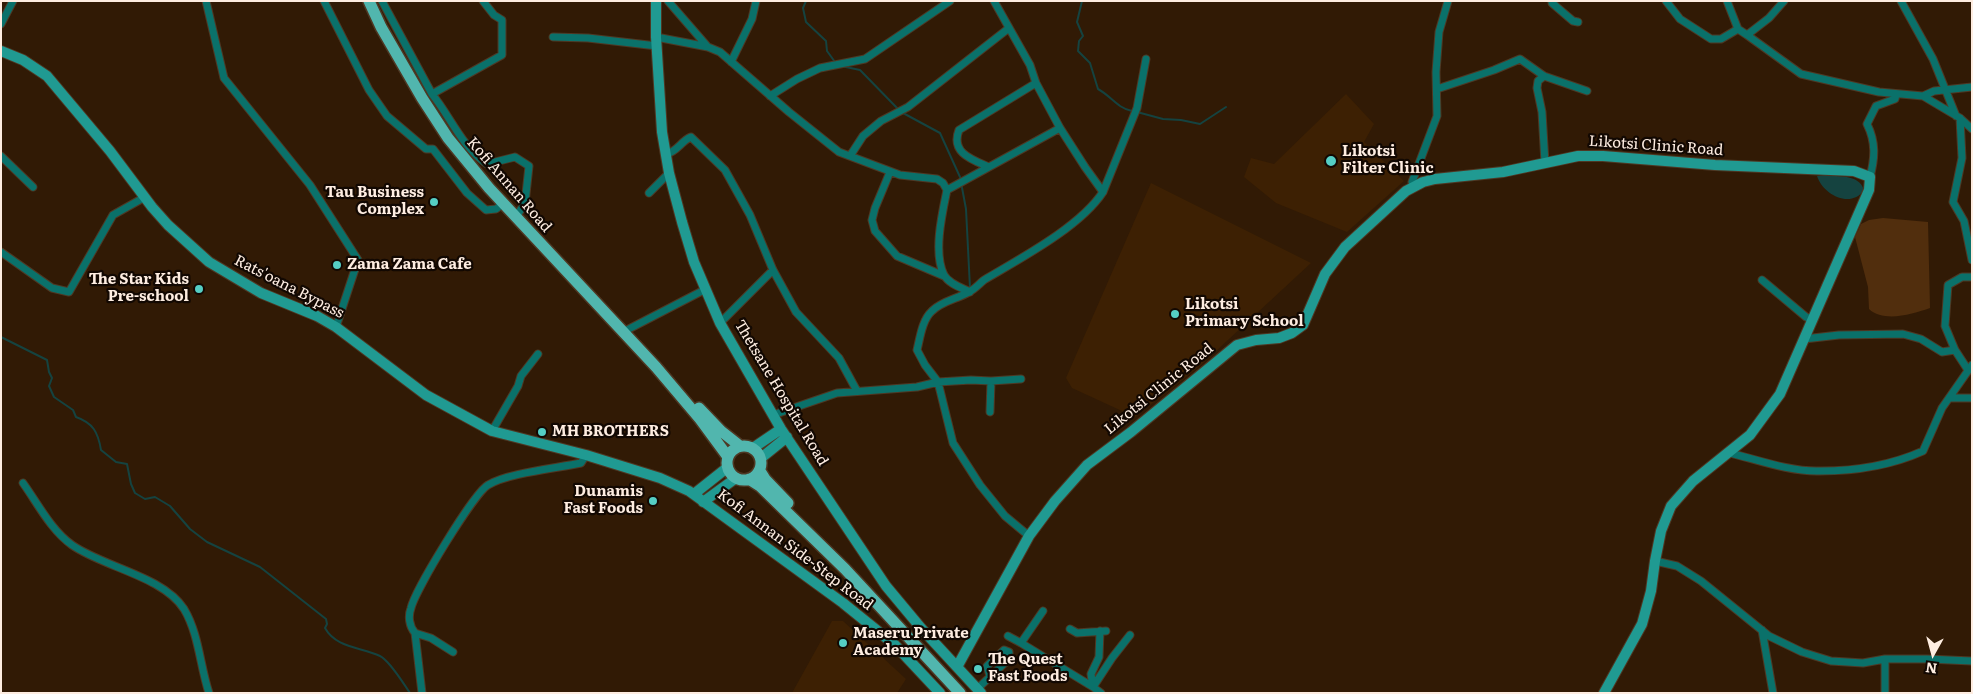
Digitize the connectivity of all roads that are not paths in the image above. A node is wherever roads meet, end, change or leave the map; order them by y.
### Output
1 (13, 1) edge
2 (206, 1) edge
3 (324, 1) edge
4 (369, 1) edge
5 (382, 1) edge
6 (483, 1) edge
7 (656, 1) edge
8 (668, 1) edge
9 (756, 1) edge
10 (950, 1) edge
11 (994, 1) edge
12 (1448, 1) edge
13 (1552, 1) edge
14 (1666, 1) edge
15 (1727, 1) edge
16 (1784, 1) edge
17 (1901, 1) edge
18 (1578, 22) dead end
19 (1, 24) edge
20 (1009, 28) junction
21 (1738, 29) junction
22 (1747, 35) junction
23 (553, 37) dead end
24 (656, 41) junction
25 (708, 46) junction
26 (1, 51) edge
27 (1146, 59) dead end
28 (731, 62) junction
29 (1544, 76) junction
30 (1036, 83) junction
31 (1972, 88) edge
32 (1437, 89) junction
33 (1945, 90) junction
34 (1586, 91) dead end
35 (432, 94) junction
36 (1896, 94) junction
37 (770, 96) junction
38 (1923, 96) junction
39 (1958, 117) junction
40 (1060, 128) junction
41 (1972, 130) edge
42 (666, 154) junction
43 (1, 156) edge
44 (850, 156) junction
45 (1545, 163) junction
46 (988, 167) junction
47 (890, 172) junction
48 (669, 173) junction
49 (1870, 177) junction
50 (1415, 185) junction
51 (33, 187) dead end
52 (947, 190) junction
53 (1103, 192) junction
54 (649, 193) dead end
55 (145, 197) junction
56 (504, 203) junction
57 (516, 217) junction
58 (1, 252) edge
59 (1972, 260) edge
60 (773, 270) junction
61 (944, 276) junction
62 (1972, 277) edge
63 (1762, 280) dead end
64 (706, 289) junction
65 (970, 292) junction
66 (1813, 320) junction
67 (720, 323) junction
68 (336, 327) junction
69 (623, 332) junction
70 (1804, 339) junction
71 (1955, 350) junction
72 (538, 354) dead end
73 (656, 367) junction
74 (1970, 367) edge
75 (1021, 379) dead end
76 (991, 381) junction
77 (938, 382) junction
78 (856, 391) junction
79 (1949, 398) junction
80 (1972, 398) edge
81 (990, 412) dead end
82 (773, 415) junction
83 (492, 431) junction
84 (784, 433) junction
85 (740, 446) junction
86 (753, 448) junction
87 (1730, 453) junction
88 (586, 455) junction
89 (761, 458) junction
90 (728, 462) junction
91 (760, 471) junction
92 (736, 478) junction
93 (749, 479) junction
94 (23, 483) dead end
95 (694, 494) junction
96 (703, 502) junction
97 (1029, 536) junction
98 (1655, 561) junction
99 (845, 569) junction
100 (1043, 611) dead end
101 (1070, 629) dead end
102 (1762, 630) junction
103 (415, 633) junction
104 (1130, 635) dead end
105 (1008, 636) dead end
106 (1021, 642) junction
107 (453, 652) dead end
108 (1885, 659) junction
109 (1972, 661) edge
110 (957, 667) junction
111 (990, 676) dead end
112 (1093, 687) junction
113 (979, 691) edge
114 (209, 693) edge
115 (422, 693) edge
116 (940, 693) edge
117 (960, 693) edge
118 (1100, 693) edge
119 (1604, 693) edge
120 (1773, 693) edge
121 (1885, 693) edge

1 - 19 street
2 - 68 street
3 - 56 street
4 - 56 main road, Kofi Annan Road
5 - 35 street
6 - 35 street
7 - 24 street, Thetsane Hospital Road
8 - 25 street
9 - 28 street
10 - 37 street
11 - 20 street
12 - 32 street
13 - 18 street
14 - 21 street
15 - 21 street
16 - 22 street
17 - 33 street
20 - 30 street
20 - 44 street
21 - 22 street
22 - 36 street
23 - 24 street
24 - 25 street
24 - 42 street, Thetsane Hospital Road
25 - 28 street
26 - 55 street, Rats'oana Bypass
27 - 53 street
28 - 37 street
29 - 32 street
29 - 34 street
29 - 45 street
30 - 40 street
30 - 46 street
31 - 33 street
32 - 50 street
33 - 38 street
33 - 39 street
35 - 57 street
36 - 38 street
36 - 49 street
37 - 44 street
38 - 39 street
39 - 41 street
39 - 59 street
40 - 46 street
40 - 53 street
42 - 48 street, Thetsane Hospital Road
42 - 60 street
43 - 51 street
44 - 47 street
45 - 49 street, Likotsi Clinic Road
45 - 50 street, Likotsi Clinic Road
46 - 52 street
47 - 52 street
47 - 61 street
48 - 54 street
48 - 64 street, Thetsane Hospital Road
49 - 66 street
50 - 97 street, Likotsi Clinic Road
52 - 61 street
53 - 65 street
55 - 58 street
55 - 68 street, Rats'oana Bypass
56 - 57 main road, Kofi Annan Road
57 - 69 main road, Kofi Annan Road
60 - 67 street
60 - 78 street
61 - 65 street
62 - 71 street
63 - 66 street
64 - 67 street, Thetsane Hospital Road
64 - 69 street
65 - 77 street
66 - 70 street
67 - 82 street, Thetsane Hospital Road
68 - 83 street, Rats'oana Bypass
69 - 73 main road, Kofi Annan Road
70 - 71 street
70 - 87 street
71 - 74 street
72 - 83 street
73 - 85 main road, Kofi Annan Road
73 - 90 main road, Kofi Annan Road
74 - 79 street
75 - 76 street
76 - 77 street
76 - 81 street
77 - 78 street
77 - 97 street
78 - 82 street
79 - 80 street
79 - 87 street
82 - 84 street, Thetsane Hospital Road
83 - 88 street, Rats'oana Bypass
84 - 86 street
84 - 89 street
84 - 110 street, Thetsane Hospital Road
85 - 86 main road
85 - 90 main road
86 - 89 main road
87 - 98 street
88 - 95 street, Rats'oana Bypass
88 - 103 street
89 - 91 main road
90 - 92 main road
90 - 95 street, Kofi Annan Side-Step Road
91 - 93 main road
91 - 99 main road
92 - 93 main road
92 - 96 street, Kofi Annan Side-Step Road
93 - 99 main road
94 - 114 street
95 - 96 street, Rats'oana Bypass
96 - 116 street, Kofi Annan Side-Step Road
97 - 110 street, Likotsi Clinic Road
98 - 102 street
98 - 119 street
99 - 117 main road
100 - 106 street
101 - 112 street
102 - 108 street
102 - 120 street
103 - 107 street
103 - 115 street
104 - 112 street
105 - 106 street
106 - 112 street
108 - 109 street
108 - 121 street
110 - 113 street, Thetsane Hospital Road
111 - 113 street
112 - 118 street

